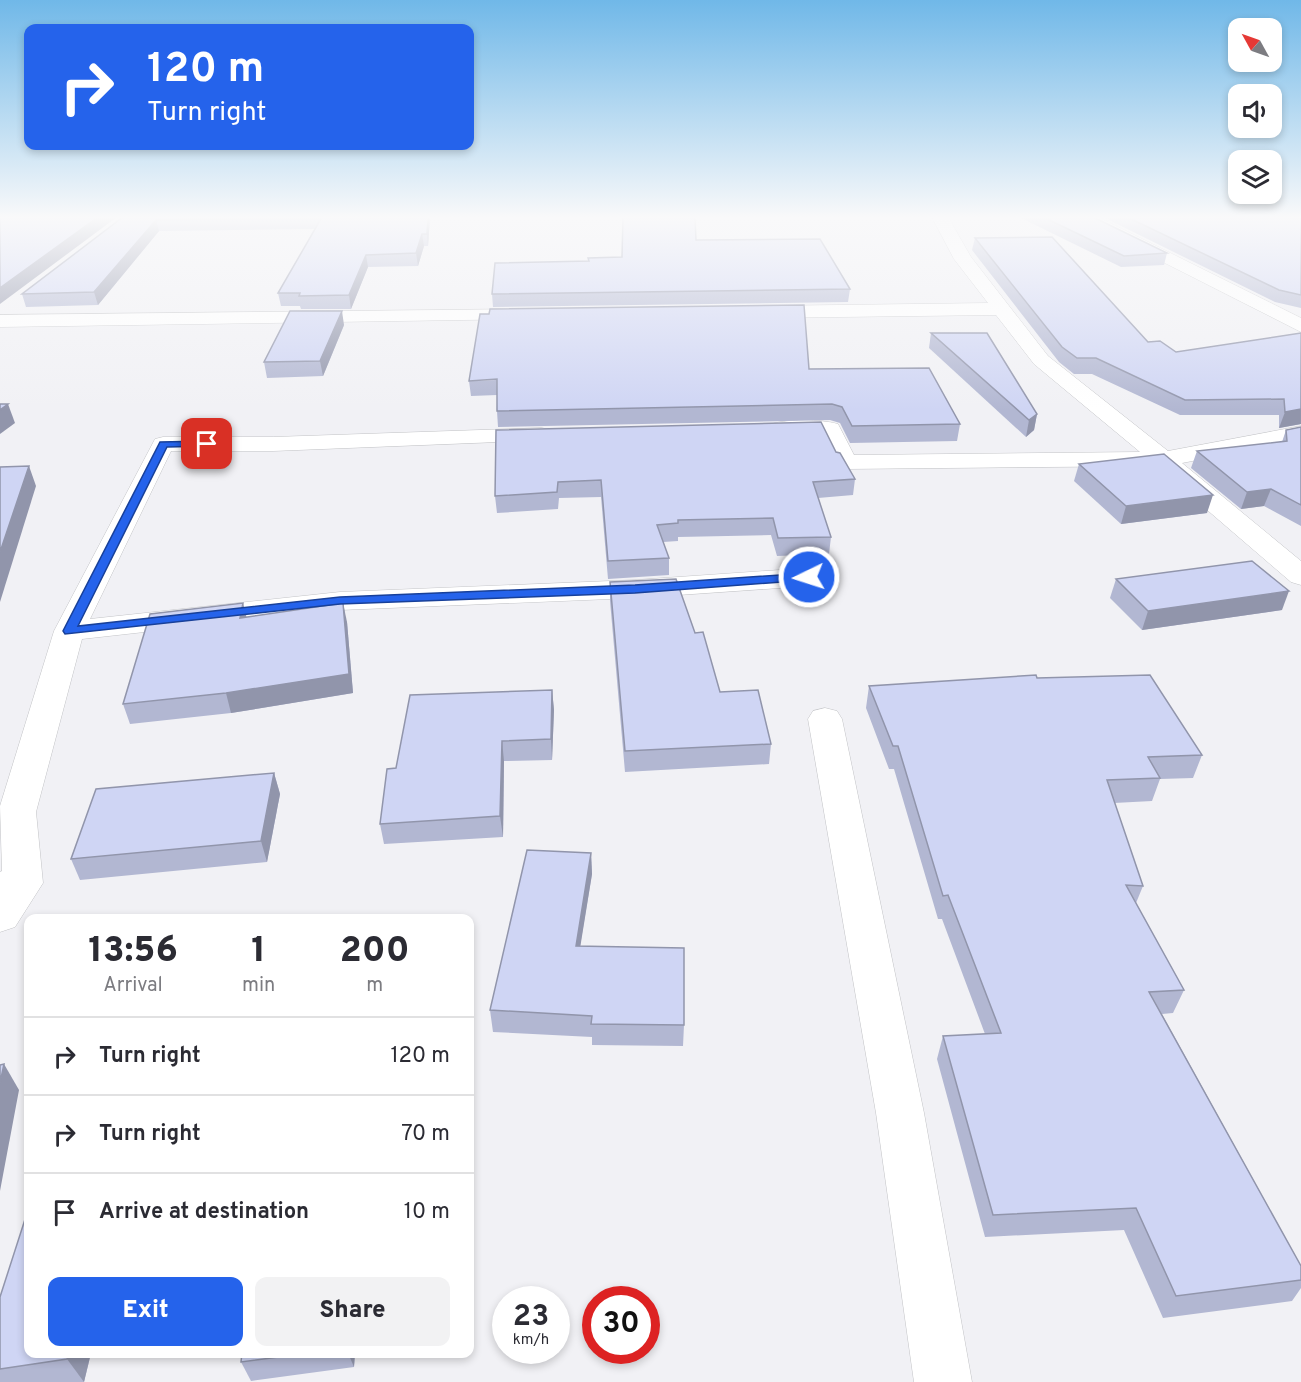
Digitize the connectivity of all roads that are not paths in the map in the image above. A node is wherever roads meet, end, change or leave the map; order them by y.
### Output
1 (981, 281) edge
2 (1213, 281) edge
3 (18, 302) dead end
4 (1002, 309) junction
5 (740, 312) edge
6 (549, 315) edge
7 (0, 318) edge
8 (1301, 326) edge
9 (750, 429) edge
10 (1301, 433) edge
11 (565, 434) edge
12 (1163, 459) junction
13 (1301, 576) edge
14 (809, 577) dead end
15 (69, 631) junction
16 (825, 719) dead end
17 (11, 885) edge
18 (0, 916) edge
19 (943, 1382) edge

1 - 4 street
2 - 8 street
3 - 7 street
4 - 5 street
4 - 12 street
6 - 7 street
9 - 12 street
10 - 12 street
11 - 15 street
12 - 13 street
14 - 15 street
15 - 17 street
16 - 19 street
17 - 18 street

